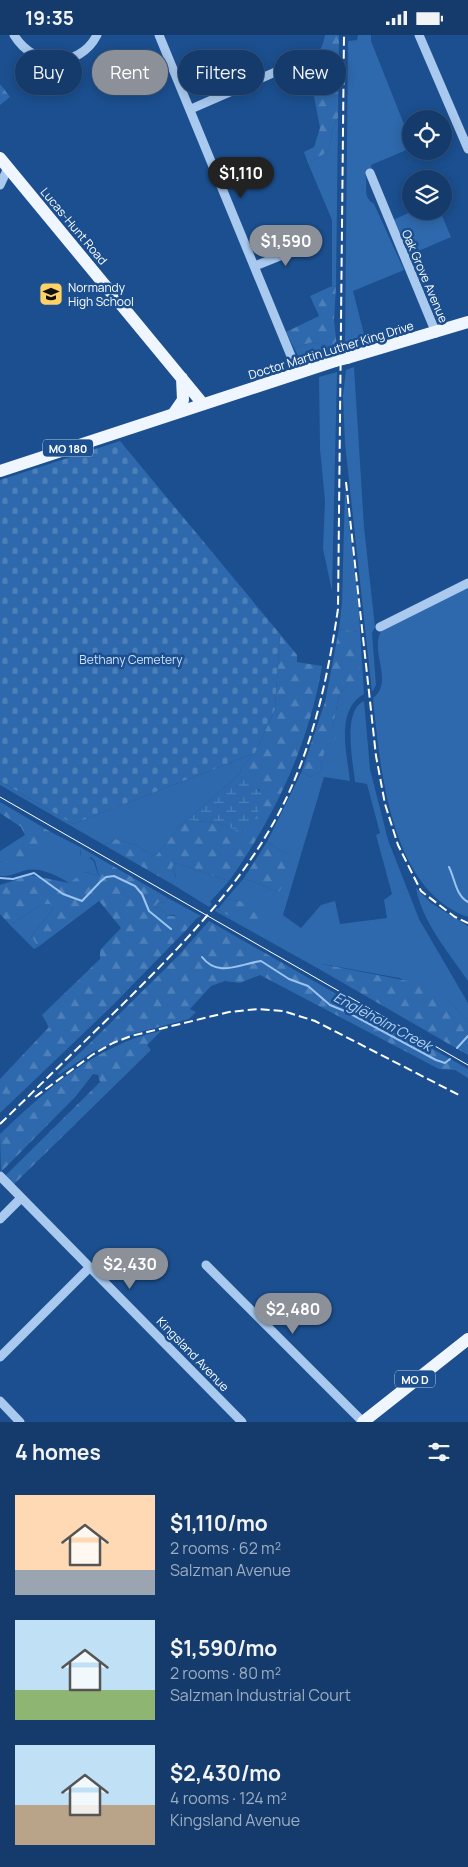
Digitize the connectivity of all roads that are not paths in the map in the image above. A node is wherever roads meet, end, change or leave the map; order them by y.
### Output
1 (14, 35) edge
2 (97, 35) edge
3 (158, 35) edge
4 (419, 35) edge
5 (274, 73) edge
6 (191, 109) junction
7 (468, 149) edge
8 (4, 163) edge
9 (370, 173) dead end
10 (0, 185) edge
11 (307, 245) dead end
12 (255, 266) junction
13 (468, 322) edge
14 (436, 333) junction
15 (298, 373) junction
16 (182, 379) junction
17 (203, 404) junction
18 (174, 413) junction
19 (0, 471) edge
20 (468, 583) edge
21 (380, 627) dead end
22 (0, 1176) edge
23 (22, 1198) junction
24 (0, 1219) edge
25 (206, 1265) dead end
26 (90, 1267) junction
27 (468, 1339) edge
28 (0, 1357) edge
29 (0, 1401) edge
30 (20, 1422) edge
31 (242, 1422) edge
32 (363, 1422) edge

1 - 2 street
3 - 6 street
4 - 7 street
5 - 6 street
6 - 12 street
8 - 10 street
8 - 16 main road, Lucas-Hunt Road
9 - 14 street, Oak Grove Avenue
11 - 12 street
12 - 15 street
13 - 14 main road, Doctor Martin Luther King Drive / MO 180
14 - 15 main road, Doctor Martin Luther King Drive / MO 180
15 - 17 main road, Doctor Martin Luther King Drive / MO 180
16 - 17 main road, Lucas-Hunt Road
16 - 18 main road
17 - 18 main road, MO 180
18 - 19 main road, MO 180
20 - 21 street
22 - 23 street, Kingsland Avenue
23 - 24 street
23 - 26 street, Kingsland Avenue
25 - 32 street
26 - 28 street
26 - 31 street, Kingsland Avenue
27 - 32 main road, MO D
29 - 30 street

